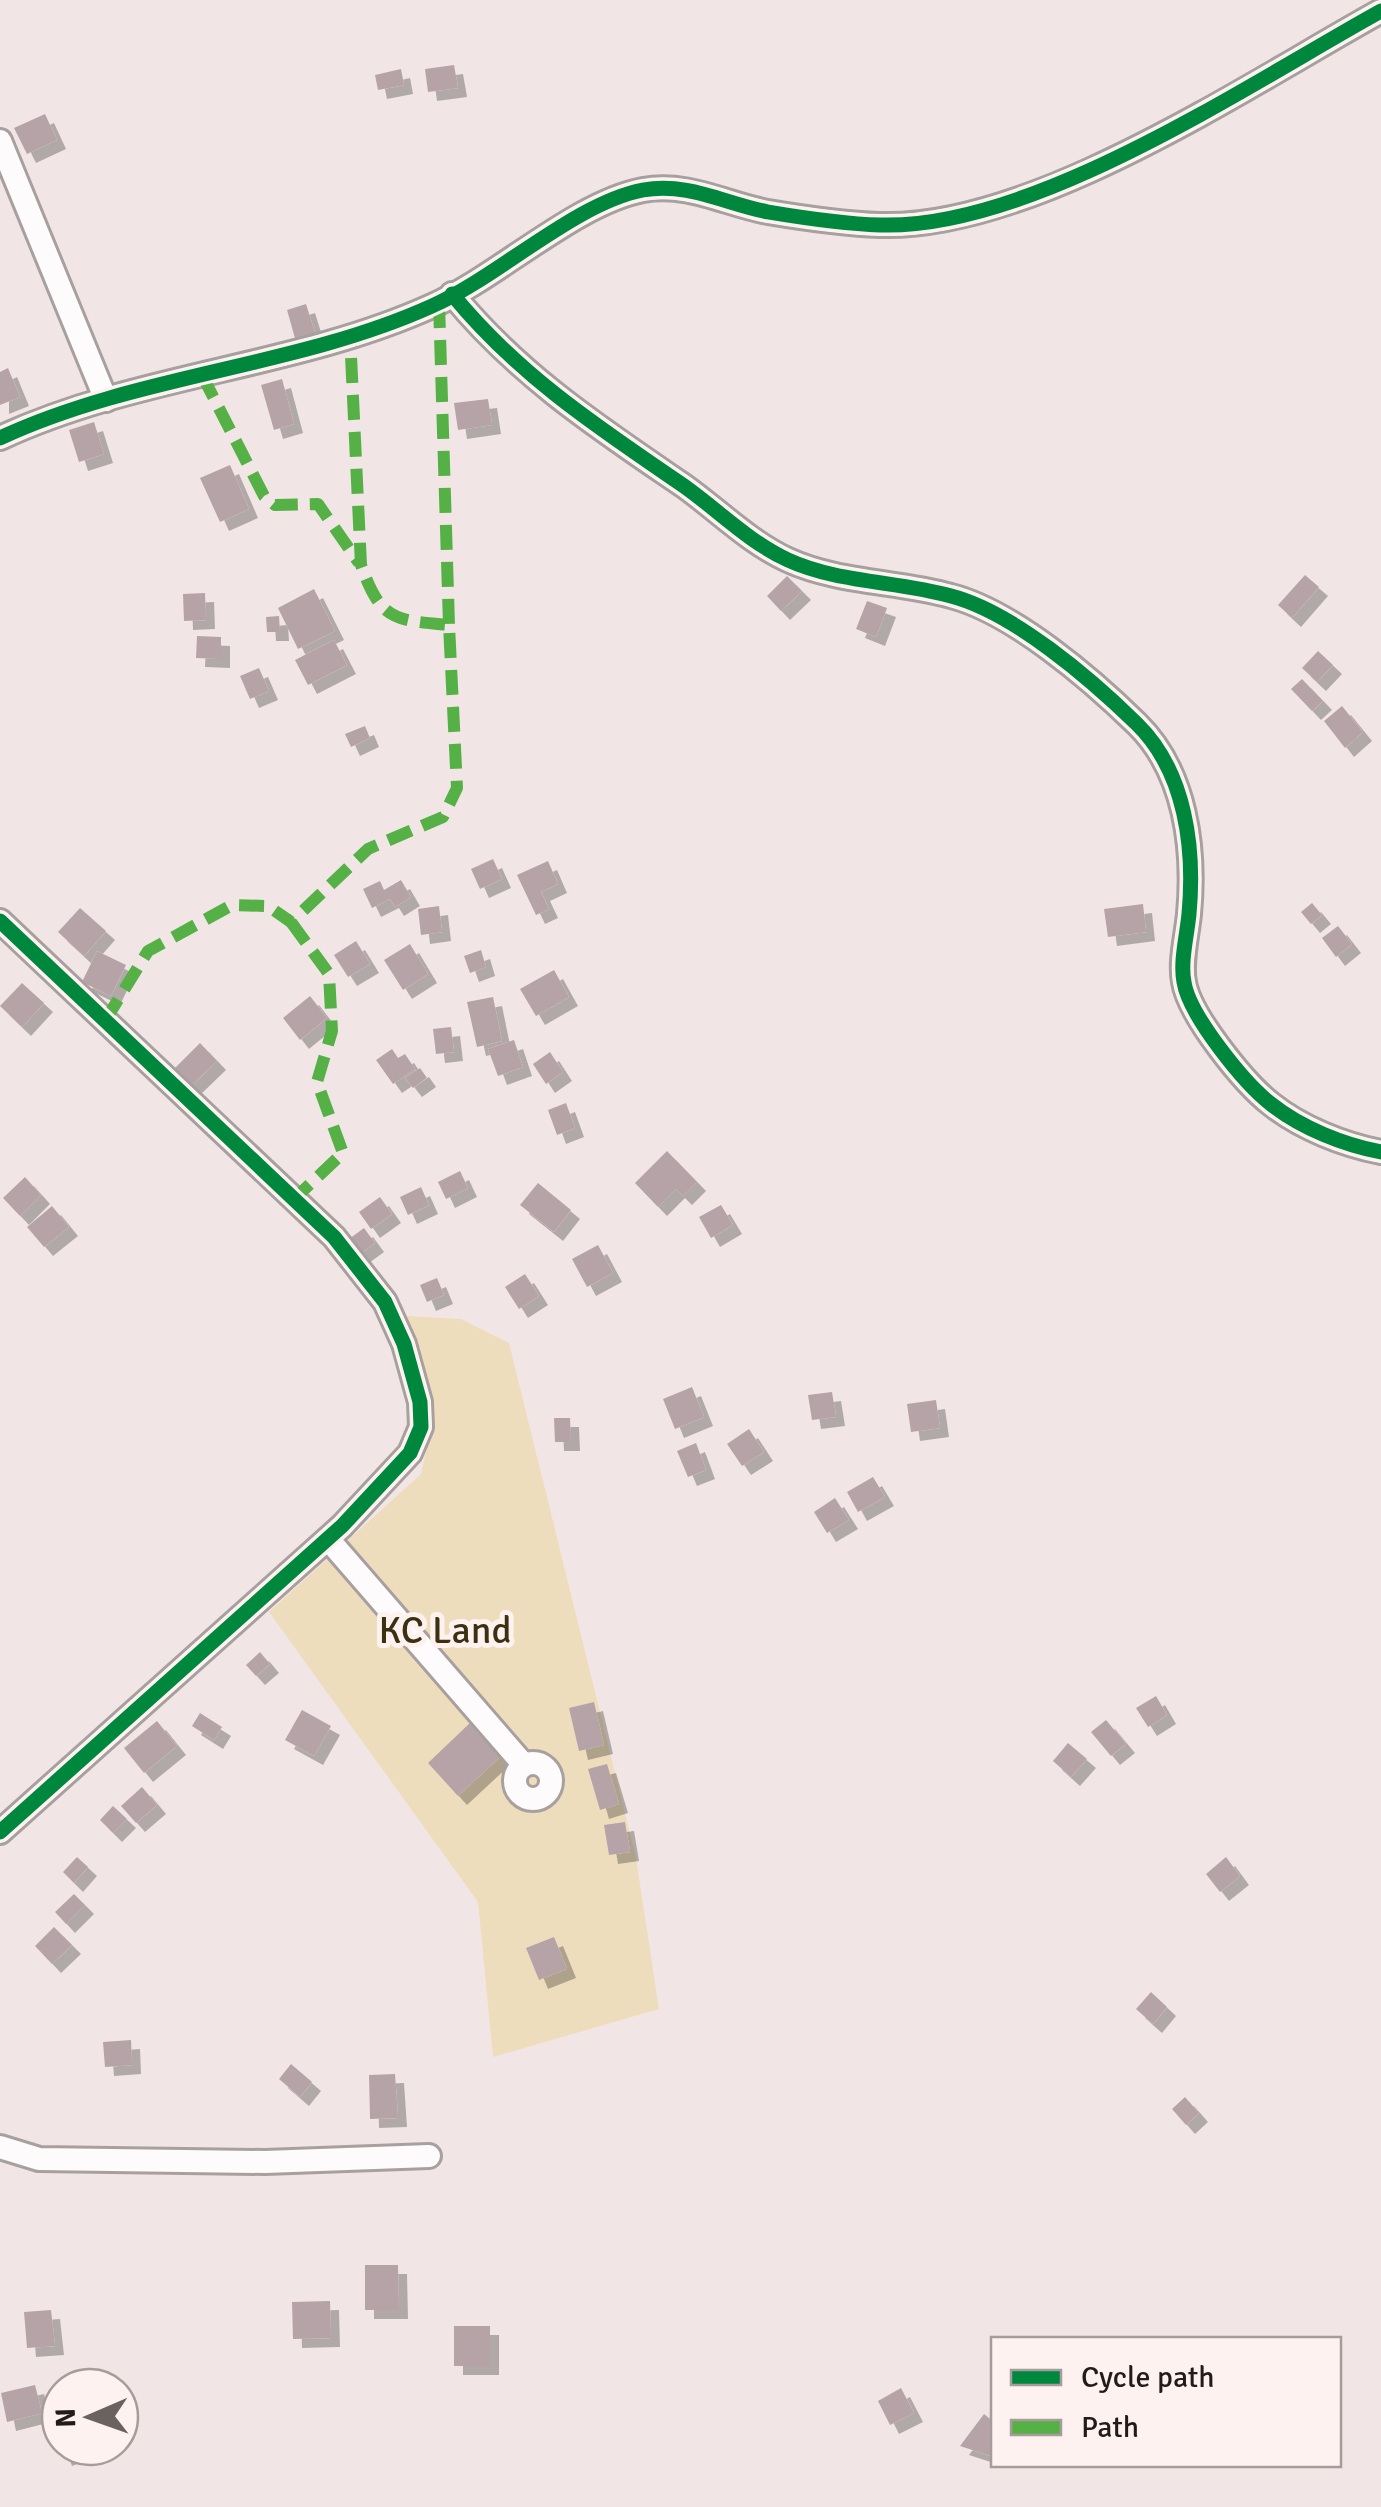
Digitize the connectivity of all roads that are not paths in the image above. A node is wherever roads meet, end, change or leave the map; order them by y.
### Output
1 (1381, 10) edge
2 (0, 141) edge
3 (452, 294) junction
4 (106, 400) junction
5 (0, 438) edge
6 (0, 921) edge
7 (1381, 1152) edge
8 (328, 1539) junction
9 (524, 1765) dead end
10 (0, 1832) edge
11 (0, 2147) edge
12 (428, 2156) dead end

1 - 3 street
2 - 4 street
3 - 4 street
3 - 7 street
4 - 5 street
6 - 8 street
8 - 9 street
8 - 10 street
11 - 12 street

